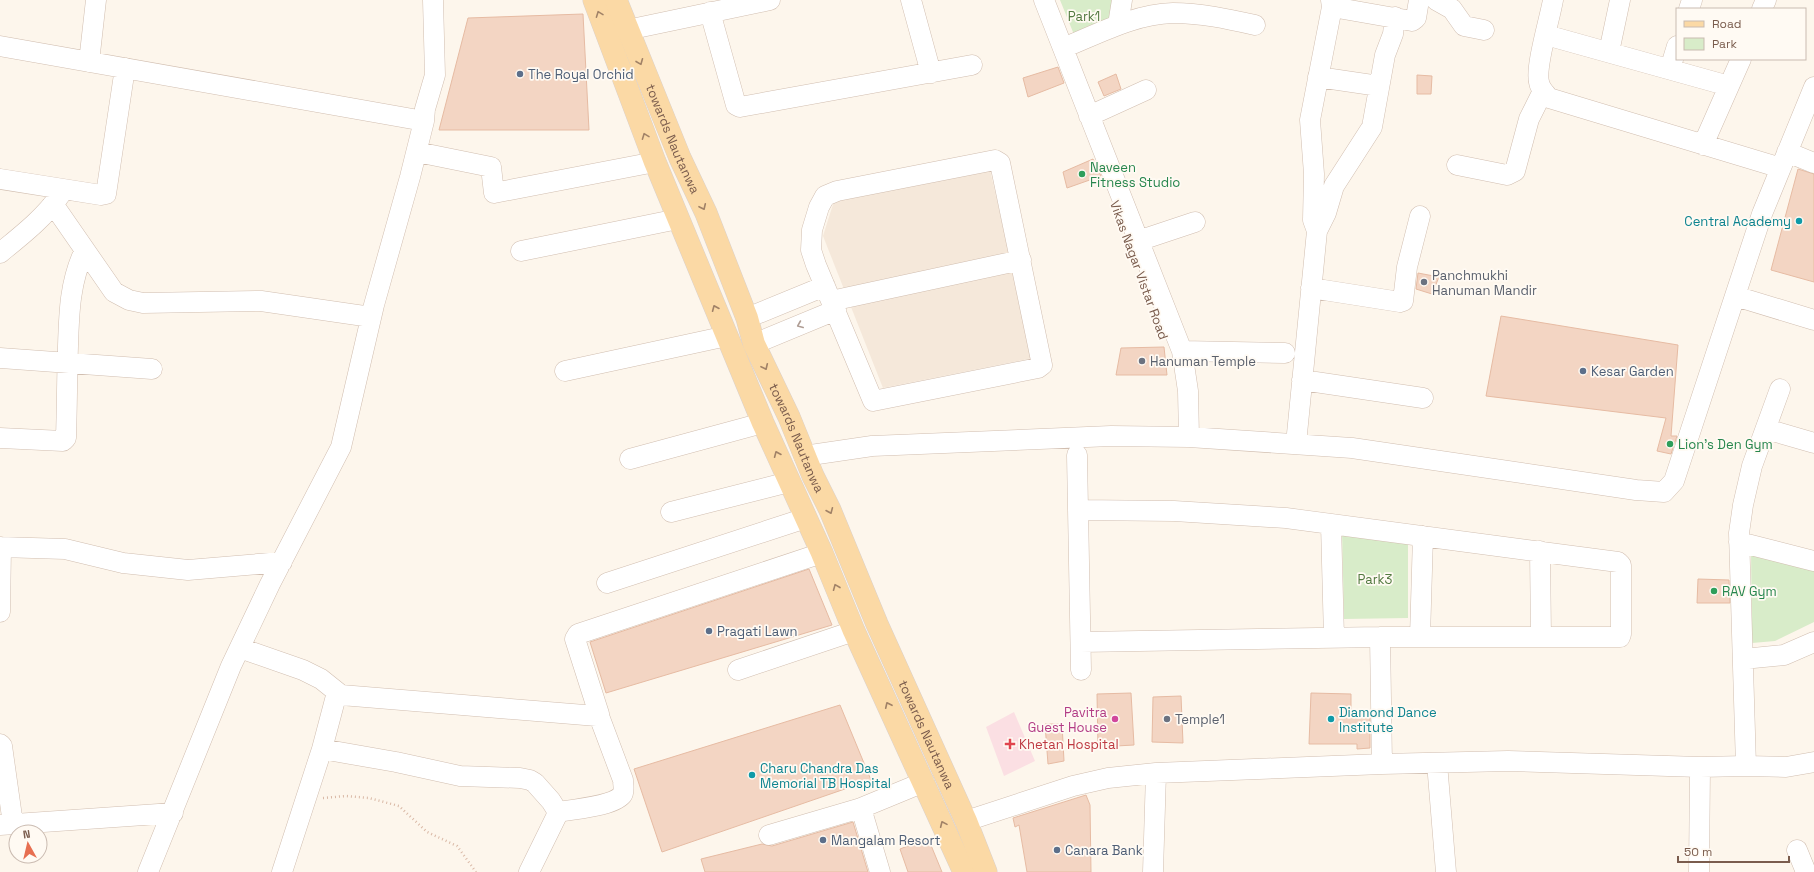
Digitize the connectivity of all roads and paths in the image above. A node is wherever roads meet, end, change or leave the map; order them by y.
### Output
1 (96, 0) edge
2 (433, 0) edge
3 (594, 0) edge
4 (616, 0) edge
5 (770, 0) edge
6 (911, 0) edge
7 (1041, 0) edge
8 (1044, 0) edge
9 (1122, 0) edge
10 (1419, 0) edge
11 (1436, 0) edge
12 (1553, 0) edge
13 (1620, 0) edge
14 (1332, 3) edge
15 (710, 12) junction
16 (1395, 18) junction
17 (1118, 25) junction
18 (1255, 25) dead end
19 (627, 30) junction
20 (1484, 30) dead end
21 (1546, 35) junction
22 (0, 46) edge
23 (1063, 48) junction
24 (1676, 49) edge
25 (1609, 52) junction
26 (1741, 60) edge
27 (89, 62) junction
28 (972, 65) dead end
29 (125, 68) junction
30 (1670, 69) junction
31 (931, 73) junction
32 (1318, 77) junction
33 (1379, 86) junction
34 (1729, 86) junction
35 (1814, 87) edge
36 (1146, 90) dead end
37 (1543, 91) junction
38 (1089, 116) junction
39 (424, 121) junction
40 (1703, 145) junction
41 (417, 152) junction
42 (1784, 160) junction
43 (655, 162) junction
44 (1814, 163) edge
45 (1457, 165) dead end
46 (0, 179) edge
47 (58, 197) junction
48 (1420, 216) dead end
49 (678, 220) junction
50 (1195, 222) dead end
51 (1317, 231) junction
52 (1138, 241) junction
53 (85, 250) junction
54 (521, 251) dead end
55 (0, 253) edge
56 (1020, 260) junction
57 (1312, 288) junction
58 (1735, 296) junction
59 (830, 299) junction
60 (371, 318) junction
61 (747, 318) junction
62 (1814, 320) edge
63 (727, 336) junction
64 (754, 344) junction
65 (1182, 351) junction
66 (1286, 353) dead end
67 (0, 358) edge
68 (68, 362) junction
69 (152, 369) dead end
70 (565, 371) dead end
71 (1302, 380) junction
72 (1780, 389) dead end
73 (1422, 398) dead end
74 (1188, 404) junction
75 (763, 423) junction
76 (1766, 429) junction
77 (1189, 437) junction
78 (0, 438) edge
79 (1814, 443) edge
80 (1296, 444) junction
81 (1077, 455) dead end
82 (804, 456) junction
83 (630, 459) dead end
84 (789, 482) junction
85 (1078, 510) junction
86 (671, 512) dead end
87 (806, 518) junction
88 (1331, 524) junction
89 (1423, 536) junction
90 (1739, 542) junction
91 (0, 547) edge
92 (1540, 551) junction
93 (822, 553) junction
94 (1814, 561) edge
95 (282, 562) junction
96 (606, 583) dead end
97 (0, 612) edge
98 (854, 631) junction
99 (1380, 637) junction
100 (1420, 637) junction
101 (1540, 637) junction
102 (1334, 638) junction
103 (1081, 642) junction
104 (1814, 642) edge
105 (240, 648) junction
106 (1743, 659) junction
107 (738, 670) dead end
108 (1081, 670) dead end
109 (341, 695) junction
110 (599, 716) junction
111 (0, 744) edge
112 (322, 749) junction
113 (1814, 762) edge
114 (1437, 763) junction
115 (1382, 764) junction
116 (1746, 766) junction
117 (1700, 767) junction
118 (1156, 773) junction
119 (924, 782) junction
120 (306, 800) junction
121 (861, 808) junction
122 (557, 812) junction
123 (173, 813) junction
124 (966, 821) junction
125 (7, 825) edge
126 (769, 835) dead end
127 (1798, 850) dead end
128 (148, 872) edge
129 (282, 872) edge
130 (476, 872) edge
131 (529, 872) edge
132 (880, 872) edge
133 (964, 872) edge
134 (986, 872) edge
135 (1153, 872) edge
136 (1446, 872) edge
137 (1699, 872) edge
138 (1806, 872) edge

1 - 27 street
2 - 39 street
43 -> 3 main road
4 - 19 main road, towards Nautanwa
5 - 15 street
6 - 31 street
7 - 74 street, Vikas Nagar Vistar Road
8 - 23 street
9 - 17 street
10 - 16 street
11 - 20 street
12 - 21 street
13 - 25 street
14 - 16 street
14 - 32 street
15 - 19 street
15 - 31 street
16 - 33 street
17 - 18 street
17 - 23 street
19 -> 61 main road, towards Nautanwa
21 - 25 street
21 - 37 street
22 - 27 street
23 - 38 street
24 - 30 street
25 - 30 street
26 - 34 street
27 - 29 street
28 - 31 street
29 - 39 street
29 - 47 street
30 - 34 street
32 - 33 street
32 - 51 street
33 - 51 street
34 - 40 street
35 - 42 street
36 - 38 street
37 - 40 street
37 - 45 street
38 - 52 street
39 - 41 street
40 - 42 street
41 - 43 street
41 - 60 street
42 - 44 street
42 - 58 street
43 - 49 main road
46 - 47 street
47 - 53 street
47 - 55 street
48 - 57 street
49 - 54 street
63 -> 49 main road
50 - 52 street
51 - 57 street
52 - 65 street
53 - 60 street
53 - 68 street
56 - 59 street
56 - 59 street
56 - 59 street
57 - 71 street
58 - 62 street
58 - 80 street
59 - 61 street
59 -> 64 street
60 - 95 street
61 - 64 main road, towards Nautanwa
63 - 70 street
63 - 75 main road
64 -> 82 main road, towards Nautanwa
65 - 66 street
65 - 74 street
67 - 68 street
68 - 69 street
68 - 78 street
71 - 73 street
71 - 80 street
72 - 76 street
74 - 77 street
75 - 83 street
84 -> 75 main road
76 - 79 street
76 - 90 street
77 - 80 street
77 - 82 street
81 - 85 street
82 -> 124 main road, towards Nautanwa
84 - 86 street
84 - 87 main road
85 - 88 street
85 - 103 street
87 - 93 main road
87 - 96 street
88 - 89 street
88 - 102 street
89 - 92 street
89 - 100 street
90 - 94 street
90 - 106 street
91 - 95 street
91 - 97 street
92 - 101 street
92 - 101 street
98 -> 93 main road
93 - 110 street
95 - 105 street
98 - 107 street
119 -> 98 main road
99 - 100 street
99 - 102 street
99 - 115 street
100 - 101 street
102 - 103 street
103 - 108 street
104 - 106 street
105 - 109 street
105 - 123 street
106 - 116 street
109 - 110 street
109 - 112 street
110 - 122 street
111 - 125 street
112 - 120 street
112 - 122 street
113 - 116 street
114 - 115 street
114 - 117 street
114 - 136 street
115 - 118 street
116 - 117 street
117 - 137 street
118 - 124 street
118 - 135 street
119 - 121 street
133 -> 119 main road
120 - 129 street
120 - 130 path
121 - 126 street
121 - 132 street
122 - 131 street
123 - 125 street
123 - 128 street
124 - 134 main road, towards Nautanwa
127 - 138 street

